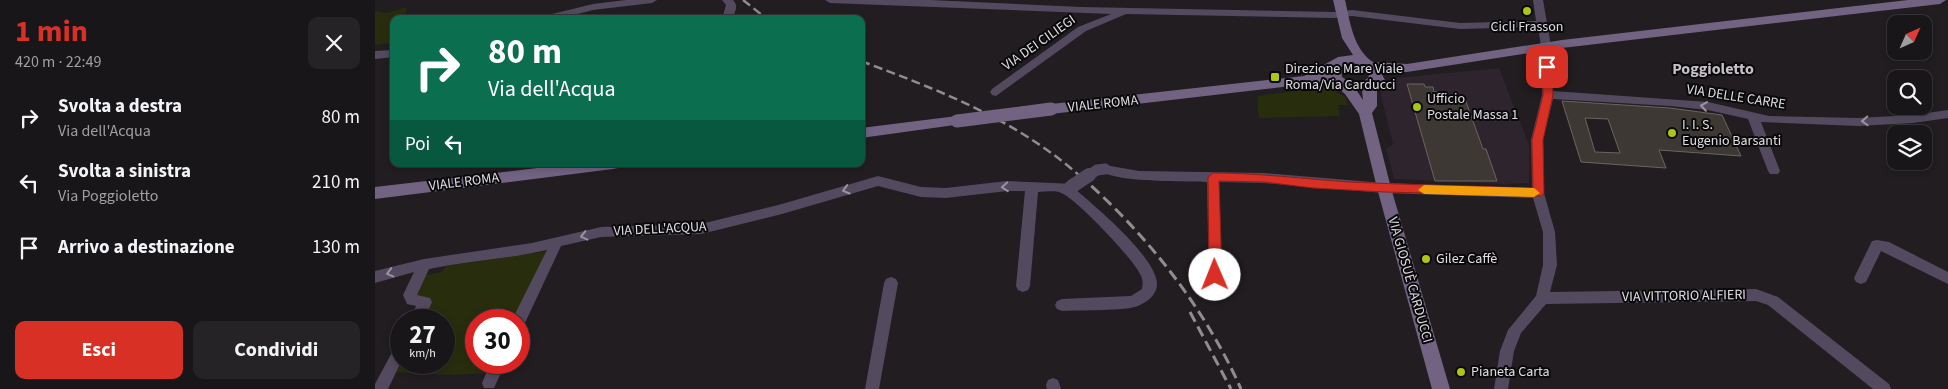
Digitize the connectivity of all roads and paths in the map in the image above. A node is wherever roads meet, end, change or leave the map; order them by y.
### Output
1 (652, 0) edge
2 (727, 0) edge
3 (830, 0) edge
4 (1339, 0) edge
5 (1537, 0) edge
6 (1940, 0) edge
7 (1906, 2) edge
8 (593, 4) edge
9 (1129, 10) junction
10 (1342, 13) junction
11 (557, 15) edge
12 (729, 15) edge
13 (1541, 24) junction
14 (1349, 38) junction
15 (1546, 46) junction
16 (390, 53) edge
17 (375, 55) edge
18 (1367, 64) junction
19 (1336, 65) junction
20 (1407, 68) junction
21 (1308, 80) junction
22 (1343, 84) junction
23 (1371, 84) junction
24 (996, 92) dead end
25 (1548, 95) junction
26 (1365, 112) junction
27 (1948, 114) edge
28 (1753, 116) junction
29 (865, 132) edge
30 (588, 167) edge
31 (1773, 171) dead end
32 (1213, 177) junction
33 (1032, 187) junction
34 (1068, 187) junction
35 (1384, 188) junction
36 (375, 193) edge
37 (1538, 193) junction
38 (557, 242) junction
39 (424, 264) junction
40 (375, 277) edge
41 (1861, 278) dead end
42 (1948, 278) edge
43 (891, 283) dead end
44 (1023, 286) dead end
45 (1216, 295) dead end
46 (1542, 298) junction
47 (1062, 305) dead end
48 (422, 309) edge
49 (525, 309) edge
50 (390, 370) edge
51 (493, 374) edge
52 (489, 383) dead end
53 (380, 389) edge
54 (872, 389) edge
55 (1441, 389) edge
56 (1501, 389) edge
57 (1884, 389) edge

1 - 8 street
2 - 12 street
3 - 9 street
4 - 10 main road
5 - 13 street
6 - 7 main road
7 - 15 main road
8 - 11 street
9 - 10 street
9 - 24 street, VIA DEI CILIEGI
10 - 13 street
10 - 14 main road
13 - 15 street
14 - 18 main road
14 - 19 main road
15 - 20 main road
15 - 25 street
16 - 17 street
18 - 19 main road
18 - 20 main road
18 - 23 main road
19 - 21 main road
19 - 22 main road
20 - 23 main road
21 - 22 main road, VIALE ROMA
21 - 29 main road, VIALE ROMA, bridge
22 - 23 main road
22 - 26 main road, VIA GIOSUÈ CARDUCCI
23 - 26 main road, VIA GIOSUÈ CARDUCCI
28 -> 25 street, VIA DELLE CARRE
25 - 37 street
26 - 35 main road, VIA GIOSUÈ CARDUCCI
27 -> 28 street, VIA DELLE CARRE
28 - 31 street, VIA DELLE CARRE
30 - 36 main road, VIALE ROMA
32 - 34 street, bridge
32 - 35 street
32 - 45 street
33 - 34 street, VIA DELL'ACQUA
33 -> 38 street, VIA DELL'ACQUA
33 - 44 street
34 - 47 street
35 - 37 street
35 - 55 main road, VIA GIOSUÈ CARDUCCI
37 - 46 street
38 - 39 street, VIA DELL'ACQUA
38 - 49 street
39 -> 40 street, VIA DELL'ACQUA
39 - 48 street
41 - 42 street
43 - 54 street
46 - 56 street
46 - 57 street, VIA VITTORIO ALFIERI
50 - 53 street
51 - 52 street

